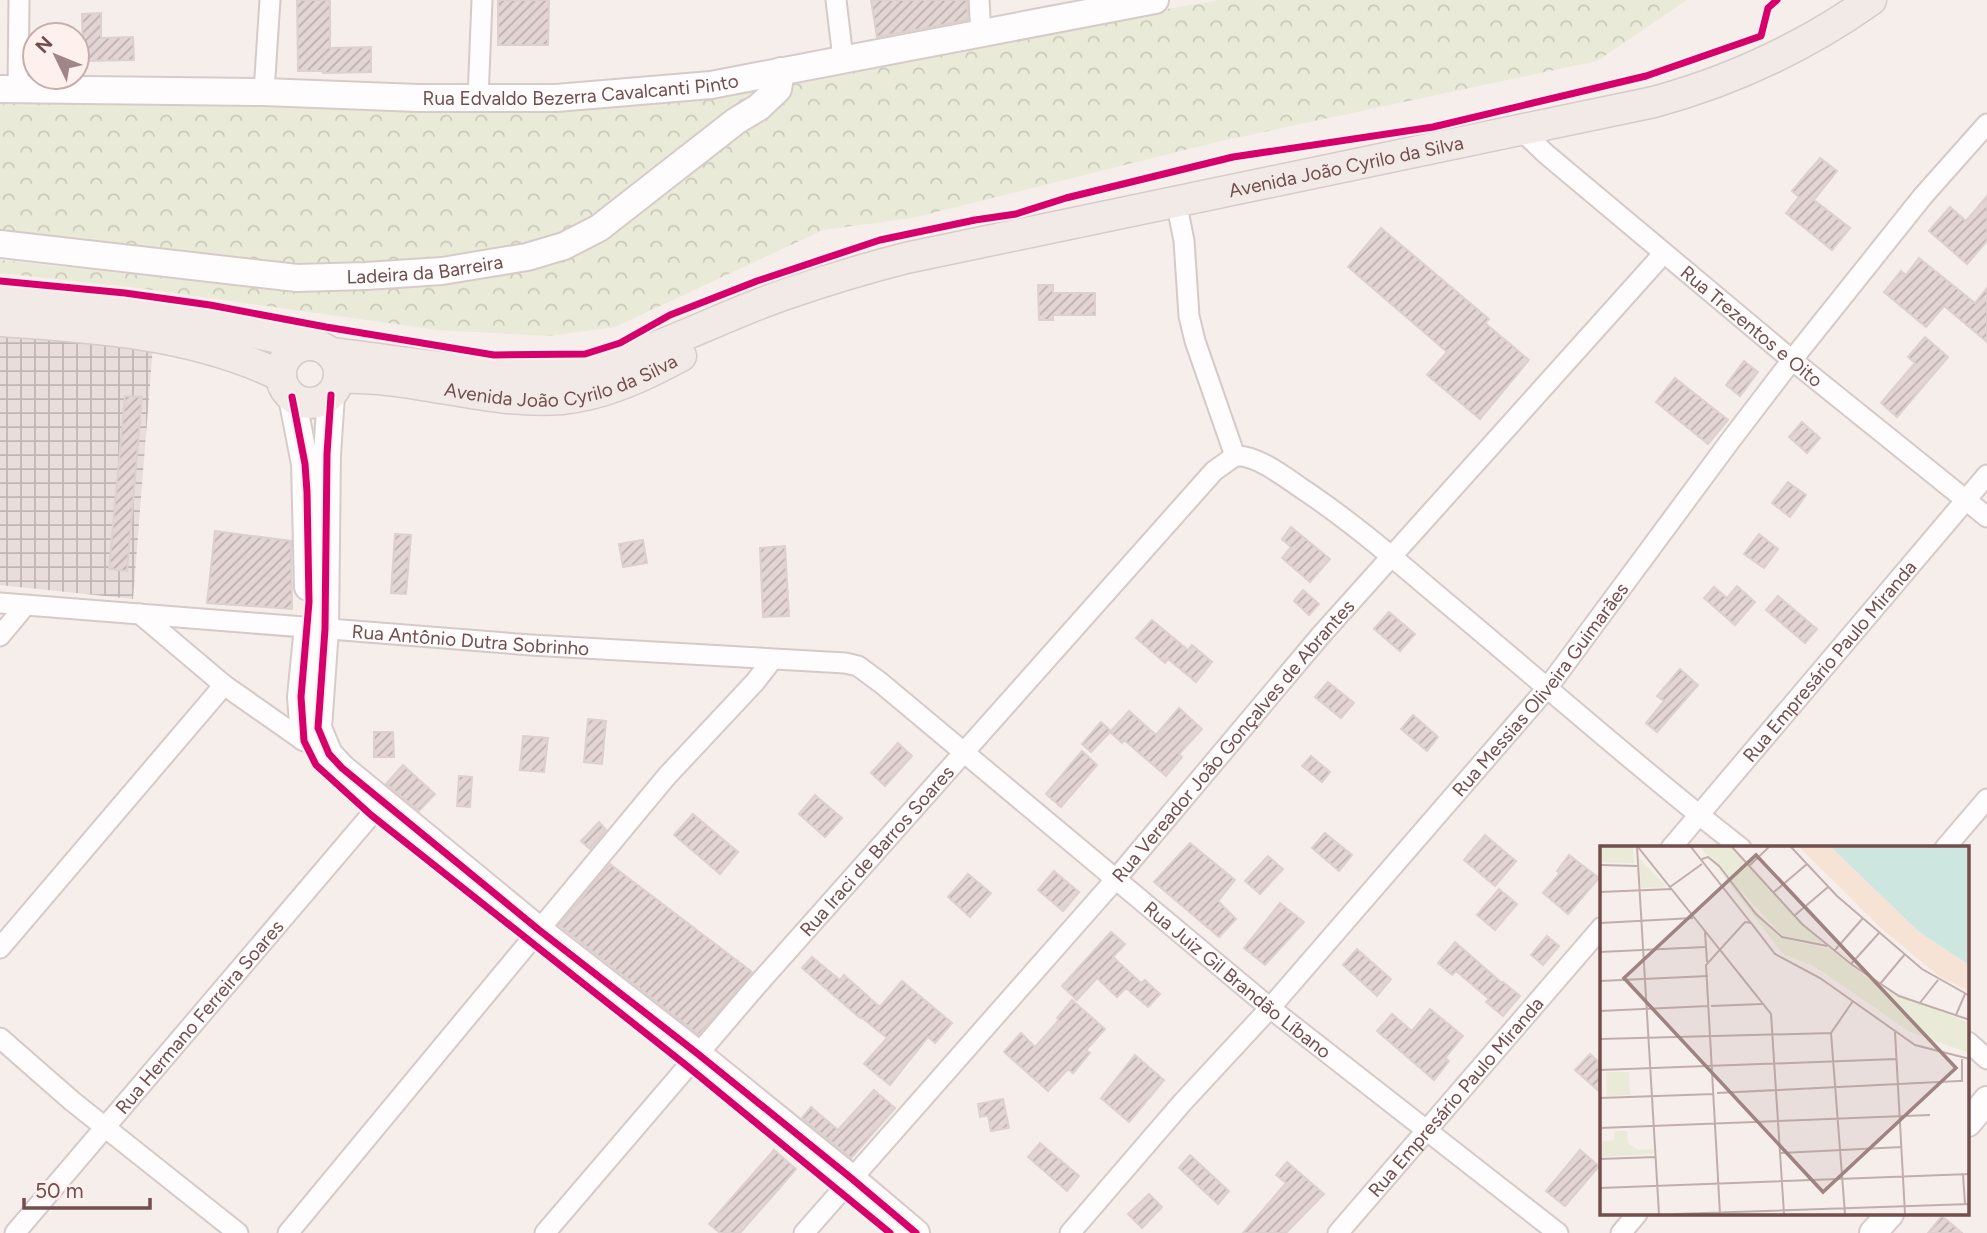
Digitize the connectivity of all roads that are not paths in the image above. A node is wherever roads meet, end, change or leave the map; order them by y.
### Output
1 (19, 0) edge
2 (270, 0) edge
3 (482, 0) edge
4 (836, 0) edge
5 (979, 0) edge
6 (1155, 0) edge
7 (1871, 0) edge
8 (981, 34) junction
9 (843, 58) junction
10 (780, 71) junction
11 (9, 89) edge
12 (264, 92) junction
13 (478, 99) junction
14 (1987, 124) edge
15 (1521, 130) junction
16 (1176, 201) junction
17 (0, 244) edge
18 (1664, 253) junction
19 (0, 299) edge
20 (0, 321) edge
21 (1792, 360) junction
22 (328, 368) junction
23 (287, 387) junction
24 (1235, 456) junction
25 (1987, 475) edge
26 (1966, 500) junction
27 (1987, 517) edge
28 (1391, 556) junction
29 (0, 603) edge
30 (25, 606) junction
31 (140, 614) junction
32 (316, 629) junction
33 (0, 636) edge
34 (772, 660) junction
35 (858, 666) joint
36 (224, 685) junction
37 (1548, 687) junction
38 (304, 741) junction
39 (962, 753) junction
40 (1987, 799) edge
41 (376, 808) junction
42 (1699, 816) junction
43 (1673, 846) edge
44 (1738, 846) edge
45 (1947, 846) edge
46 (1115, 880) junction
47 (1600, 930) edge
48 (535, 936) junction
49 (0, 948) edge
50 (1270, 1008) junction
51 (0, 1038) edge
52 (1969, 1043) edge
53 (1987, 1059) edge
54 (692, 1060) junction
55 (1987, 1100) edge
56 (1969, 1122) edge
57 (105, 1126) junction
58 (1427, 1130) junction
59 (845, 1184) junction
60 (1635, 1216) edge
61 (1888, 1216) edge
62 (15, 1233) edge
63 (238, 1233) edge
64 (288, 1233) edge
65 (545, 1233) edge
66 (804, 1233) edge
67 (890, 1233) edge
68 (916, 1233) edge
69 (1070, 1233) edge
70 (1338, 1233) edge
71 (1558, 1233) edge
72 (1621, 1233) edge
73 (1873, 1233) edge

1 - 11 street
2 - 12 street
3 - 13 street
4 - 9 street
5 - 8 street
6 - 8 main road, Rua Edvaldo Bezerra Cavalcanti Pinto
7 - 15 main road, Avenida João Cyrilo da Silva
8 - 9 main road, Rua Edvaldo Bezerra Cavalcanti Pinto
9 - 10 main road, Rua Edvaldo Bezerra Cavalcanti Pinto
10 - 13 main road, Rua Edvaldo Bezerra Cavalcanti Pinto
10 - 17 main road, Ladeira da Barreira
11 - 12 main road, Rua Edvaldo Bezerra Cavalcanti Pinto
12 - 13 main road, Rua Edvaldo Bezerra Cavalcanti Pinto
14 - 21 street, Rua Messias Oliveira Guimarães
15 - 16 main road, Avenida João Cyrilo da Silva
15 - 18 street, Rua Trezentos e Oito
16 - 22 main road, Avenida João Cyrilo da Silva
16 - 24 street
18 - 21 street, Rua Trezentos e Oito
18 - 28 street, Rua Vereador João Gonçalves de Abrantes
19 - 22 main road, Avenida João Cyrilo da Silva
20 - 23 main road, Avenida João Cyrilo da Silva
21 - 26 street, Rua Trezentos e Oito
21 - 37 street, Rua Messias Oliveira Guimarães
22 - 23 main road, Avenida João Cyrilo da Silva
22 - 23 main road
22 - 32 main road
23 - 32 main road
24 - 28 street
24 - 39 street, Rua Iraci de Barros Soares
25 - 26 street, Rua Empresário Paulo Miranda
26 - 27 street, Rua Trezentos e Oito
26 - 42 street, Rua Empresário Paulo Miranda
28 - 37 street
28 - 46 street, Rua Vereador João Gonçalves de Abrantes
29 - 30 street, Rua Antônio Dutra Sobrinho
30 - 31 street, Rua Antônio Dutra Sobrinho
30 - 33 street
31 - 32 street, Rua Antônio Dutra Sobrinho
31 - 36 street
32 - 34 street, Rua Antônio Dutra Sobrinho
32 - 38 main road
32 - 41 main road
34 - 35 street, Rua Antônio Dutra Sobrinho
34 - 48 street
35 - 39 street, Rua Juiz Gil Brandão Líbano
36 - 38 street
36 - 49 street
37 - 42 street
37 - 50 street, Rua Messias Oliveira Guimarães
38 - 41 main road
39 - 46 street, Rua Juiz Gil Brandão Líbano
39 - 54 street, Rua Iraci de Barros Soares
40 - 45 street
41 - 48 main road
41 - 57 street, Rua Hermano Ferreira Soares
42 - 43 street, Rua Empresário Paulo Miranda
42 - 44 street
46 - 50 street, Rua Juiz Gil Brandão Líbano
46 - 59 street, Rua Vereador João Gonçalves de Abrantes
47 - 58 street, Rua Empresário Paulo Miranda
48 - 54 main road
48 - 64 street
50 - 58 street, Rua Juiz Gil Brandão Líbano
50 - 69 street, Rua Messias Oliveira Guimarães
51 - 57 street
52 - 53 street
54 - 59 main road
54 - 65 street, Rua Iraci de Barros Soares
55 - 56 main road
57 - 62 street, Rua Hermano Ferreira Soares
57 - 63 street
58 - 70 street, Rua Empresário Paulo Miranda
58 - 71 street, Rua Juiz Gil Brandão Líbano
59 - 66 street, Rua Vereador João Gonçalves de Abrantes
59 - 67 main road
59 - 68 main road
60 - 72 street
61 - 73 main road

